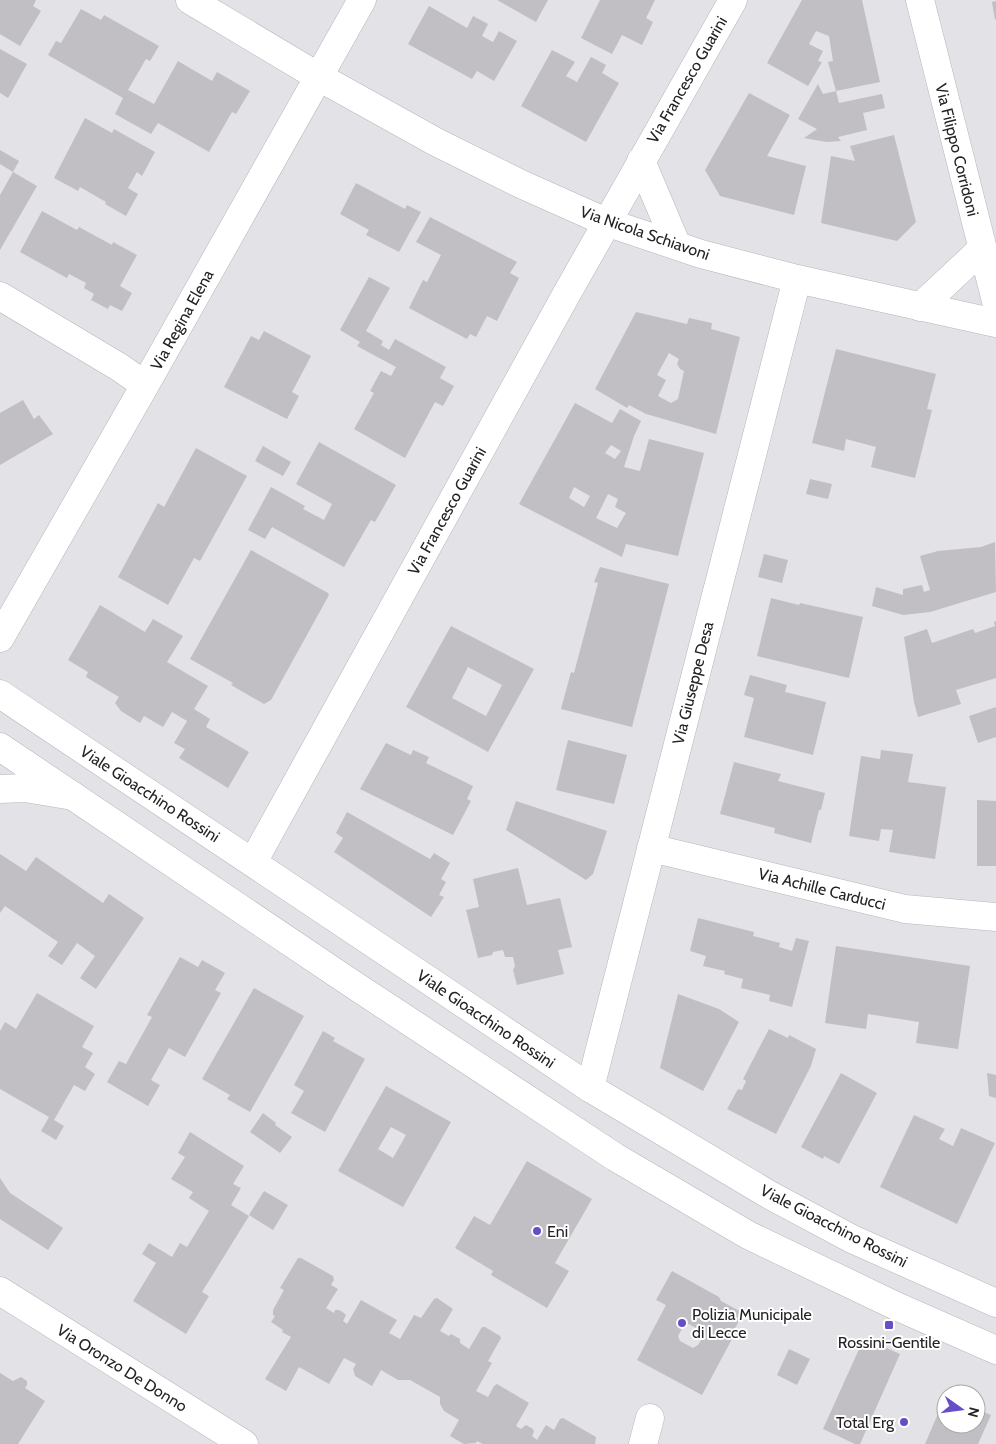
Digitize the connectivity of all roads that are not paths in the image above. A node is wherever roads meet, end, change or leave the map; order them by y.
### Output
1 (190, 0) edge
2 (362, 0) edge
3 (732, 0) edge
4 (920, 0) edge
5 (319, 77) junction
6 (641, 161) junction
7 (606, 222) junction
8 (677, 246) junction
9 (982, 249) junction
10 (797, 279) junction
11 (0, 296) edge
12 (996, 300) edge
13 (920, 307) junction
14 (996, 324) edge
15 (145, 385) junction
16 (0, 638) edge
17 (0, 694) edge
18 (0, 746) edge
19 (0, 789) edge
20 (73, 796) junction
21 (651, 848) junction
22 (253, 862) junction
23 (996, 917) edge
24 (590, 1088) junction
25 (0, 1291) edge
26 (996, 1303) edge
27 (996, 1350) edge
28 (650, 1418) dead end
29 (244, 1444) edge
30 (642, 1444) edge

1 - 5 street, Via Nicola Schiavoni
2 - 5 street, Via Regina Elena
3 - 6 street, Via Francesco Guarini
4 - 9 street, Via Filippo Corridoni
5 - 7 street, Via Nicola Schiavoni
5 - 15 street, Via Regina Elena
6 - 7 street, Via Francesco Guarini
6 - 8 street, Via Francesco Guarini
7 - 8 street, Via Nicola Schiavoni
7 - 22 street, Via Francesco Guarini
8 - 10 street, Via Nicola Schiavoni
9 - 12 street, Via Filippo Corridoni
9 - 13 street
10 - 13 street, Via Nicola Schiavoni
10 - 21 street, Via Giuseppe Desa
11 - 15 street
13 - 14 street, Via Nicola Schiavoni
15 - 16 street, Via Regina Elena
17 - 22 street, Viale Gioacchino Rossini
18 - 20 street
19 - 20 street
20 - 27 street
21 - 23 street, Via Achille Carducci
21 - 24 street, Via Giuseppe Desa
22 - 24 street, Viale Gioacchino Rossini
24 - 26 street, Viale Gioacchino Rossini
25 - 29 street, Via Oronzo De Donno
28 - 30 street

